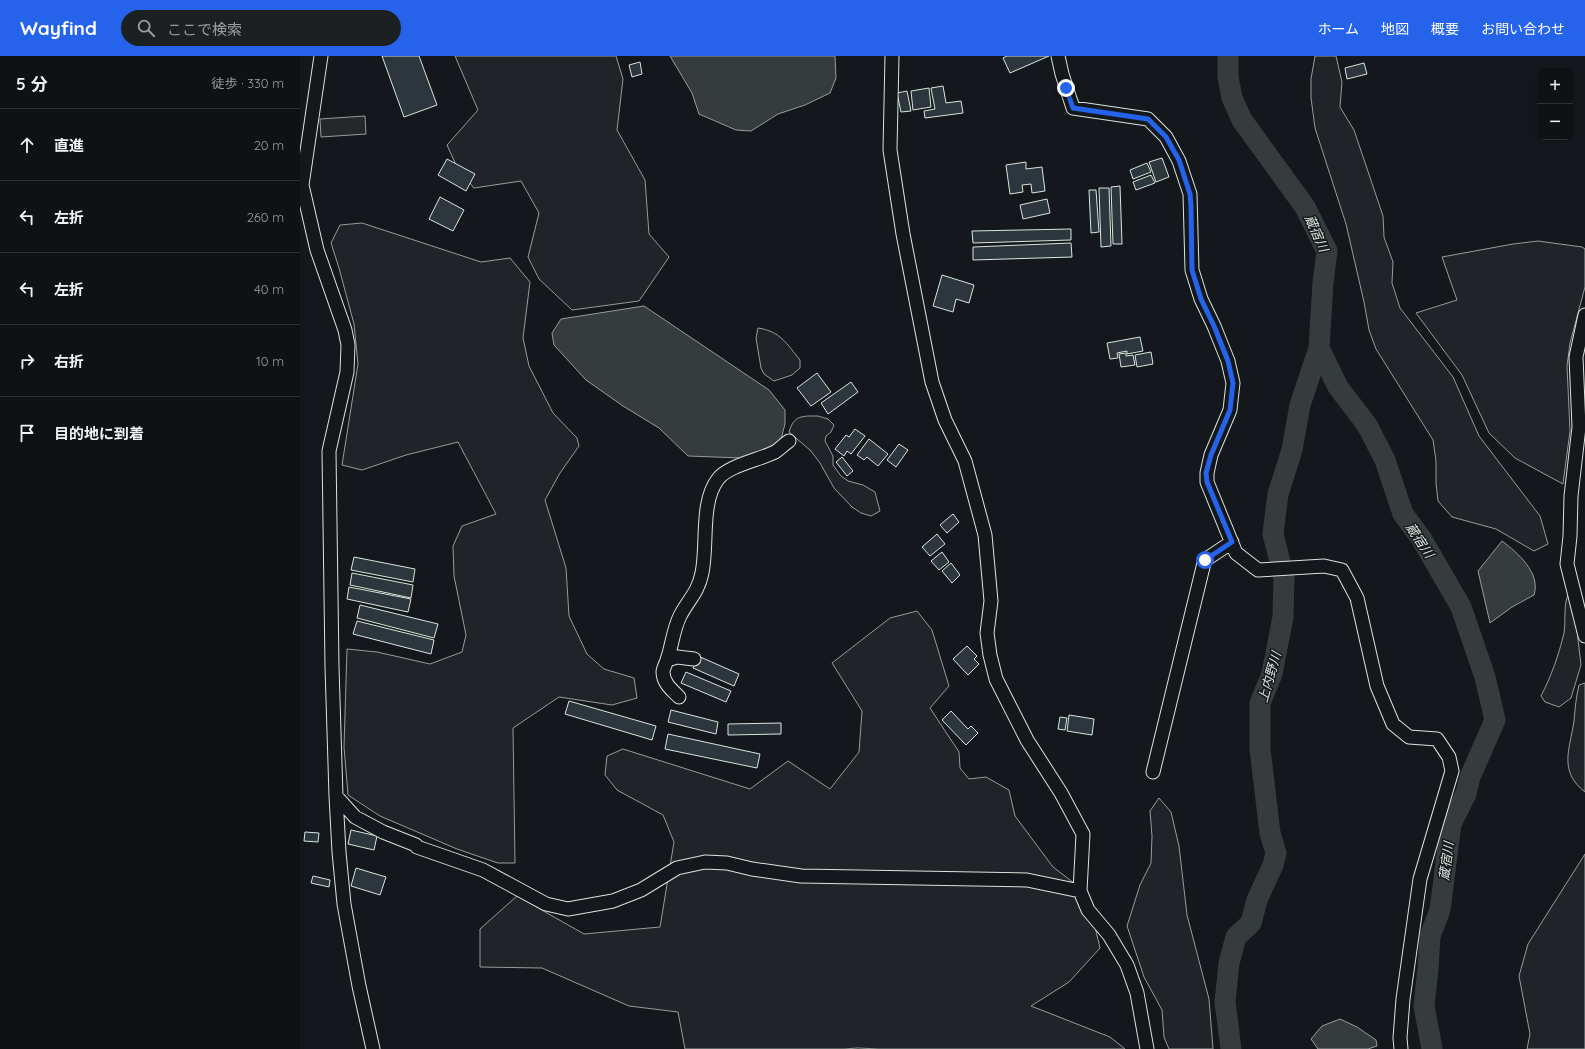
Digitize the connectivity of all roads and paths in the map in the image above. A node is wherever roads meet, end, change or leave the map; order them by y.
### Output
1 (321, 56) edge
2 (892, 56) edge
3 (1058, 56) edge
4 (1585, 315) edge
5 (789, 441) dead end
6 (1232, 542) junction
7 (1585, 636) edge
8 (694, 659) dead end
9 (667, 660) junction
10 (679, 697) dead end
11 (1153, 772) dead end
12 (336, 796) junction
13 (1080, 891) junction
14 (374, 1049) edge
15 (1147, 1049) edge
16 (1402, 1049) edge

1 - 12 street
2 - 13 street
3 - 6 street
4 - 7 street
5 - 9 street
6 - 11 street
6 - 16 street
8 - 9 street
9 - 10 street
12 - 13 street
12 - 14 street
13 - 15 street

